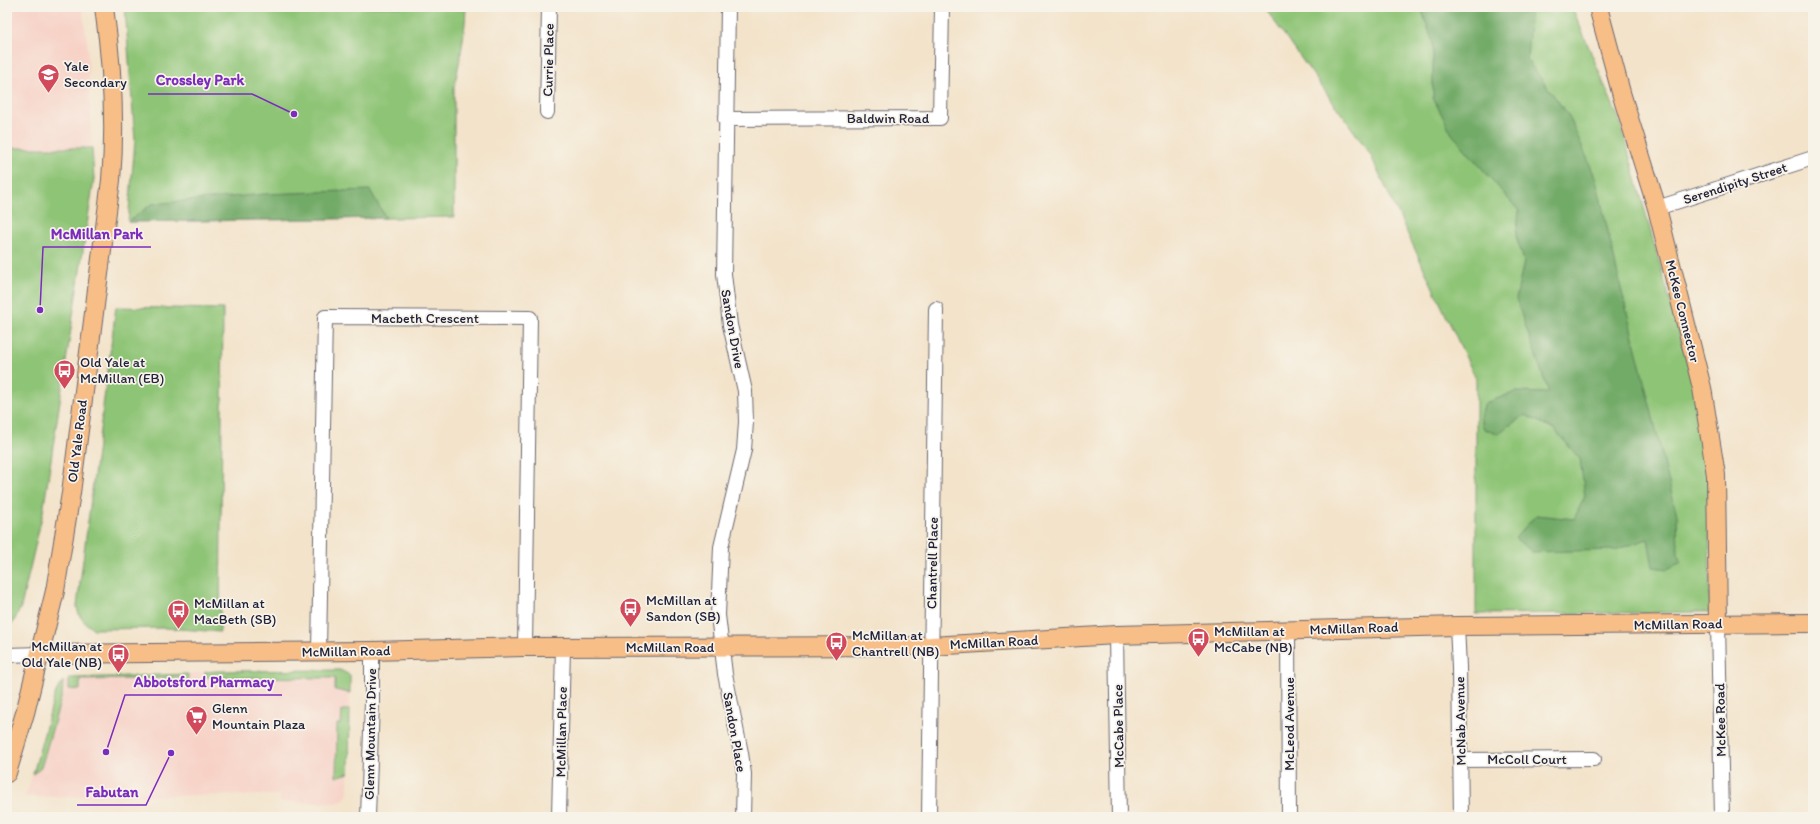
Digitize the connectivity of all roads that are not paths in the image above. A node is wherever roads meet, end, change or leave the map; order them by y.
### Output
1 (104, 7) edge
2 (548, 7) edge
3 (728, 7) edge
4 (942, 7) edge
5 (1598, 7) edge
6 (547, 112) dead end
7 (725, 119) junction
8 (1813, 158) edge
9 (1657, 208) junction
10 (936, 310) dead end
11 (1718, 623) junction
12 (1813, 623) edge
13 (1457, 626) junction
14 (1288, 630) junction
15 (1116, 635) junction
16 (931, 646) junction
17 (525, 647) junction
18 (563, 647) junction
19 (722, 648) junction
20 (319, 651) junction
21 (372, 651) junction
22 (40, 654) junction
23 (7, 655) edge
24 (1594, 759) dead end
25 (1460, 760) junction
26 (7, 773) edge
27 (368, 817) edge
28 (560, 817) edge
29 (743, 817) edge
30 (929, 817) edge
31 (1119, 817) edge
32 (1289, 817) edge
33 (1461, 817) edge
34 (1722, 817) edge

1 - 22 main road, Old Yale Road
2 - 6 street, Currie Place
3 - 7 street, Sandon Drive
4 - 7 street, Baldwin Road
5 - 9 main road, McKee Connector
7 - 19 street, Sandon Drive
8 - 9 street, Serendipity Street
9 - 11 main road, McKee Connector
10 - 16 street, Chantrell Place
11 - 12 main road, McMillan Road
11 - 13 main road, McMillan Road
11 - 34 street, McKee Road
13 - 14 main road, McMillan Road
13 - 25 street, McNab Avenue
14 - 15 main road, McMillan Road
14 - 32 street, McLeod Avenue
15 - 16 main road, McMillan Road
15 - 31 street, McCabe Place
16 - 19 main road, McMillan Road
16 - 30 street, Chantrell Place
17 - 18 main road, McMillan Road
17 - 20 street, Macbeth Crescent
17 - 21 main road, McMillan Road
18 - 19 main road, McMillan Road
18 - 28 street, McMillan Place
19 - 29 street, Sandon Place
20 - 21 main road, McMillan Road
20 - 22 main road, McMillan Road
21 - 27 street, Glenn Mountain Drive
22 - 23 street, McMillan Road
22 - 26 main road, Old Yale Road
24 - 25 street, McColl Court
25 - 33 street, McNab Avenue

